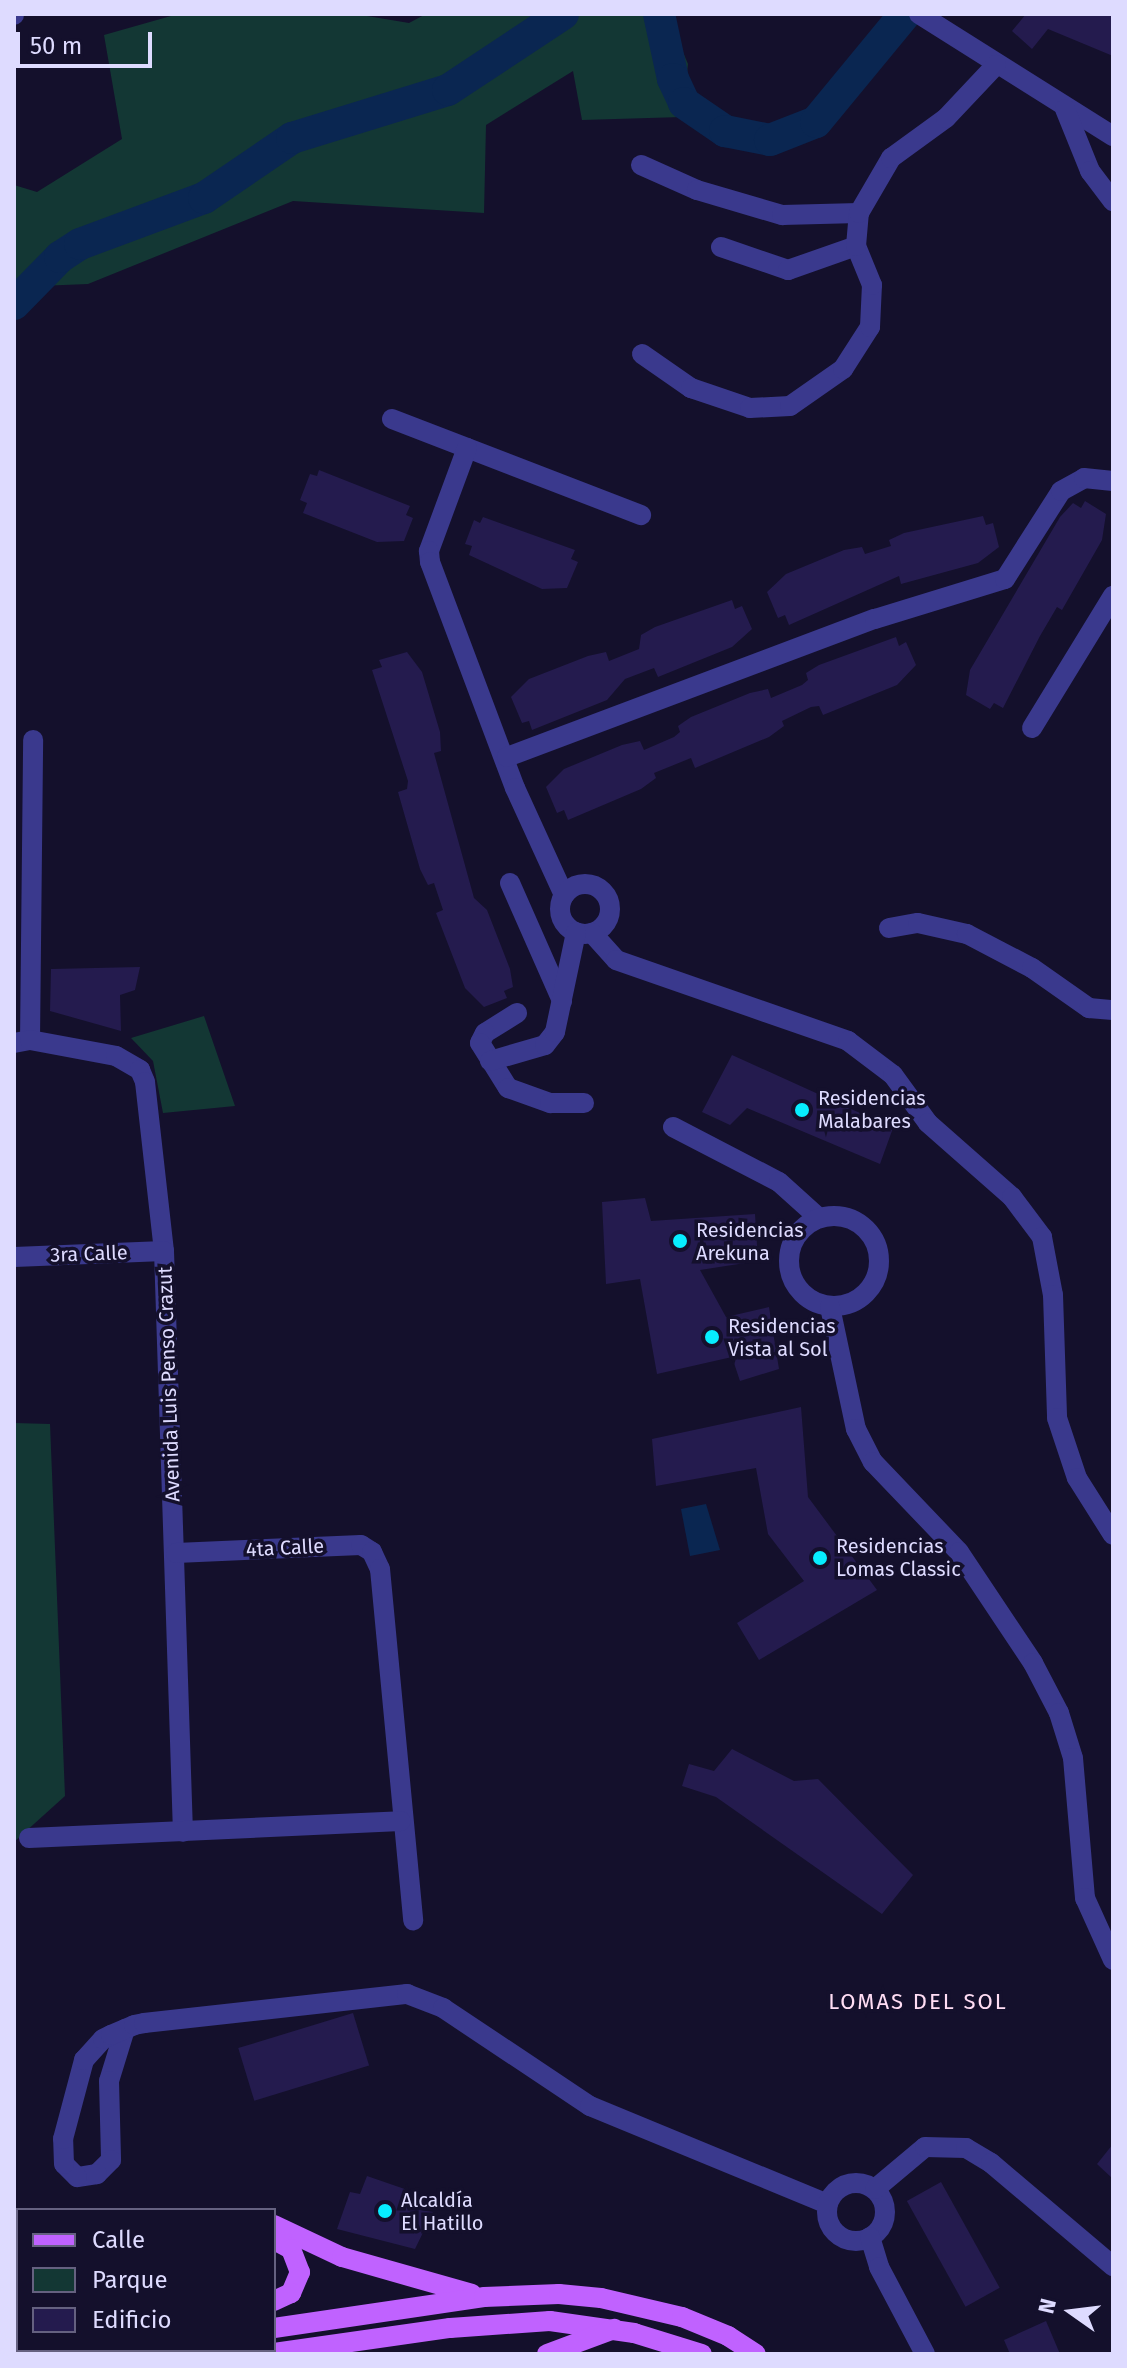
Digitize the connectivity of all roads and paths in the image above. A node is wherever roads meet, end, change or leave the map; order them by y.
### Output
1 (919, 14) edge
2 (996, 65) junction
3 (1065, 109) junction
4 (1113, 136) edge
5 (641, 165) dead end
6 (1113, 201) edge
7 (859, 213) junction
8 (856, 246) junction
9 (721, 247) dead end
10 (642, 354) dead end
11 (392, 419) dead end
12 (467, 448) junction
13 (1113, 481) edge
14 (641, 515) dead end
15 (1113, 596) edge
16 (1032, 728) dead end
17 (33, 740) dead end
18 (507, 757) junction
19 (510, 883) dead end
20 (564, 895) junction
21 (889, 928) dead end
22 (584, 933) junction
23 (562, 1001) junction
24 (1113, 1010) edge
25 (517, 1013) dead end
26 (22, 1042) edge
27 (490, 1061) junction
28 (584, 1103) dead end
29 (673, 1127) dead end
30 (819, 1218) junction
31 (164, 1251) junction
32 (14, 1257) edge
33 (830, 1307) junction
34 (1113, 1535) edge
35 (176, 1553) junction
36 (401, 1821) junction
37 (183, 1832) junction
38 (29, 1838) dead end
39 (413, 1920) dead end
40 (1113, 1960) edge
41 (125, 2029) junction
42 (77, 2084) junction
43 (110, 2091) junction
44 (875, 2189) junction
45 (828, 2204) junction
46 (276, 2226) edge
47 (870, 2237) junction
48 (276, 2241) edge
49 (1113, 2266) edge
50 (484, 2297) junction
51 (276, 2300) edge
52 (276, 2328) edge
53 (614, 2329) junction
54 (267, 2354) edge
55 (547, 2354) edge
56 (702, 2354) edge
57 (756, 2354) edge
58 (925, 2354) edge

1 - 2 street
2 - 3 street
2 - 7 street
3 - 4 street
3 - 6 street
5 - 7 street
7 - 8 street
8 - 9 street
8 - 10 street
11 - 12 street
12 - 14 street
12 - 18 street
13 - 18 street
15 - 16 street
17 - 26 street
18 - 20 street
19 - 23 street
20 - 22 street
20 - 22 street
21 - 24 street
22 - 23 street
22 - 34 street
23 - 27 street
25 - 27 street
26 - 31 street, Avenida Luis Penso Crazut
27 - 28 street
29 - 30 street
30 - 33 street
30 - 33 street
31 - 32 street, 3ra Calle
31 - 35 street, Avenida Luis Penso Crazut
33 - 40 street
35 - 36 street, 4ta Calle
35 - 37 street, Avenida Luis Penso Crazut
36 - 37 street
36 - 39 street
37 - 38 street
41 - 42 street
41 - 43 street
41 - 45 street
42 - 43 street
42 - 43 street
44 - 45 street
44 - 47 street
44 - 49 street
45 - 47 street
46 - 50 main road
47 - 58 street
48 - 51 main road
50 - 52 main road
50 - 57 main road
53 - 54 main road
53 - 55 main road
53 - 56 main road

